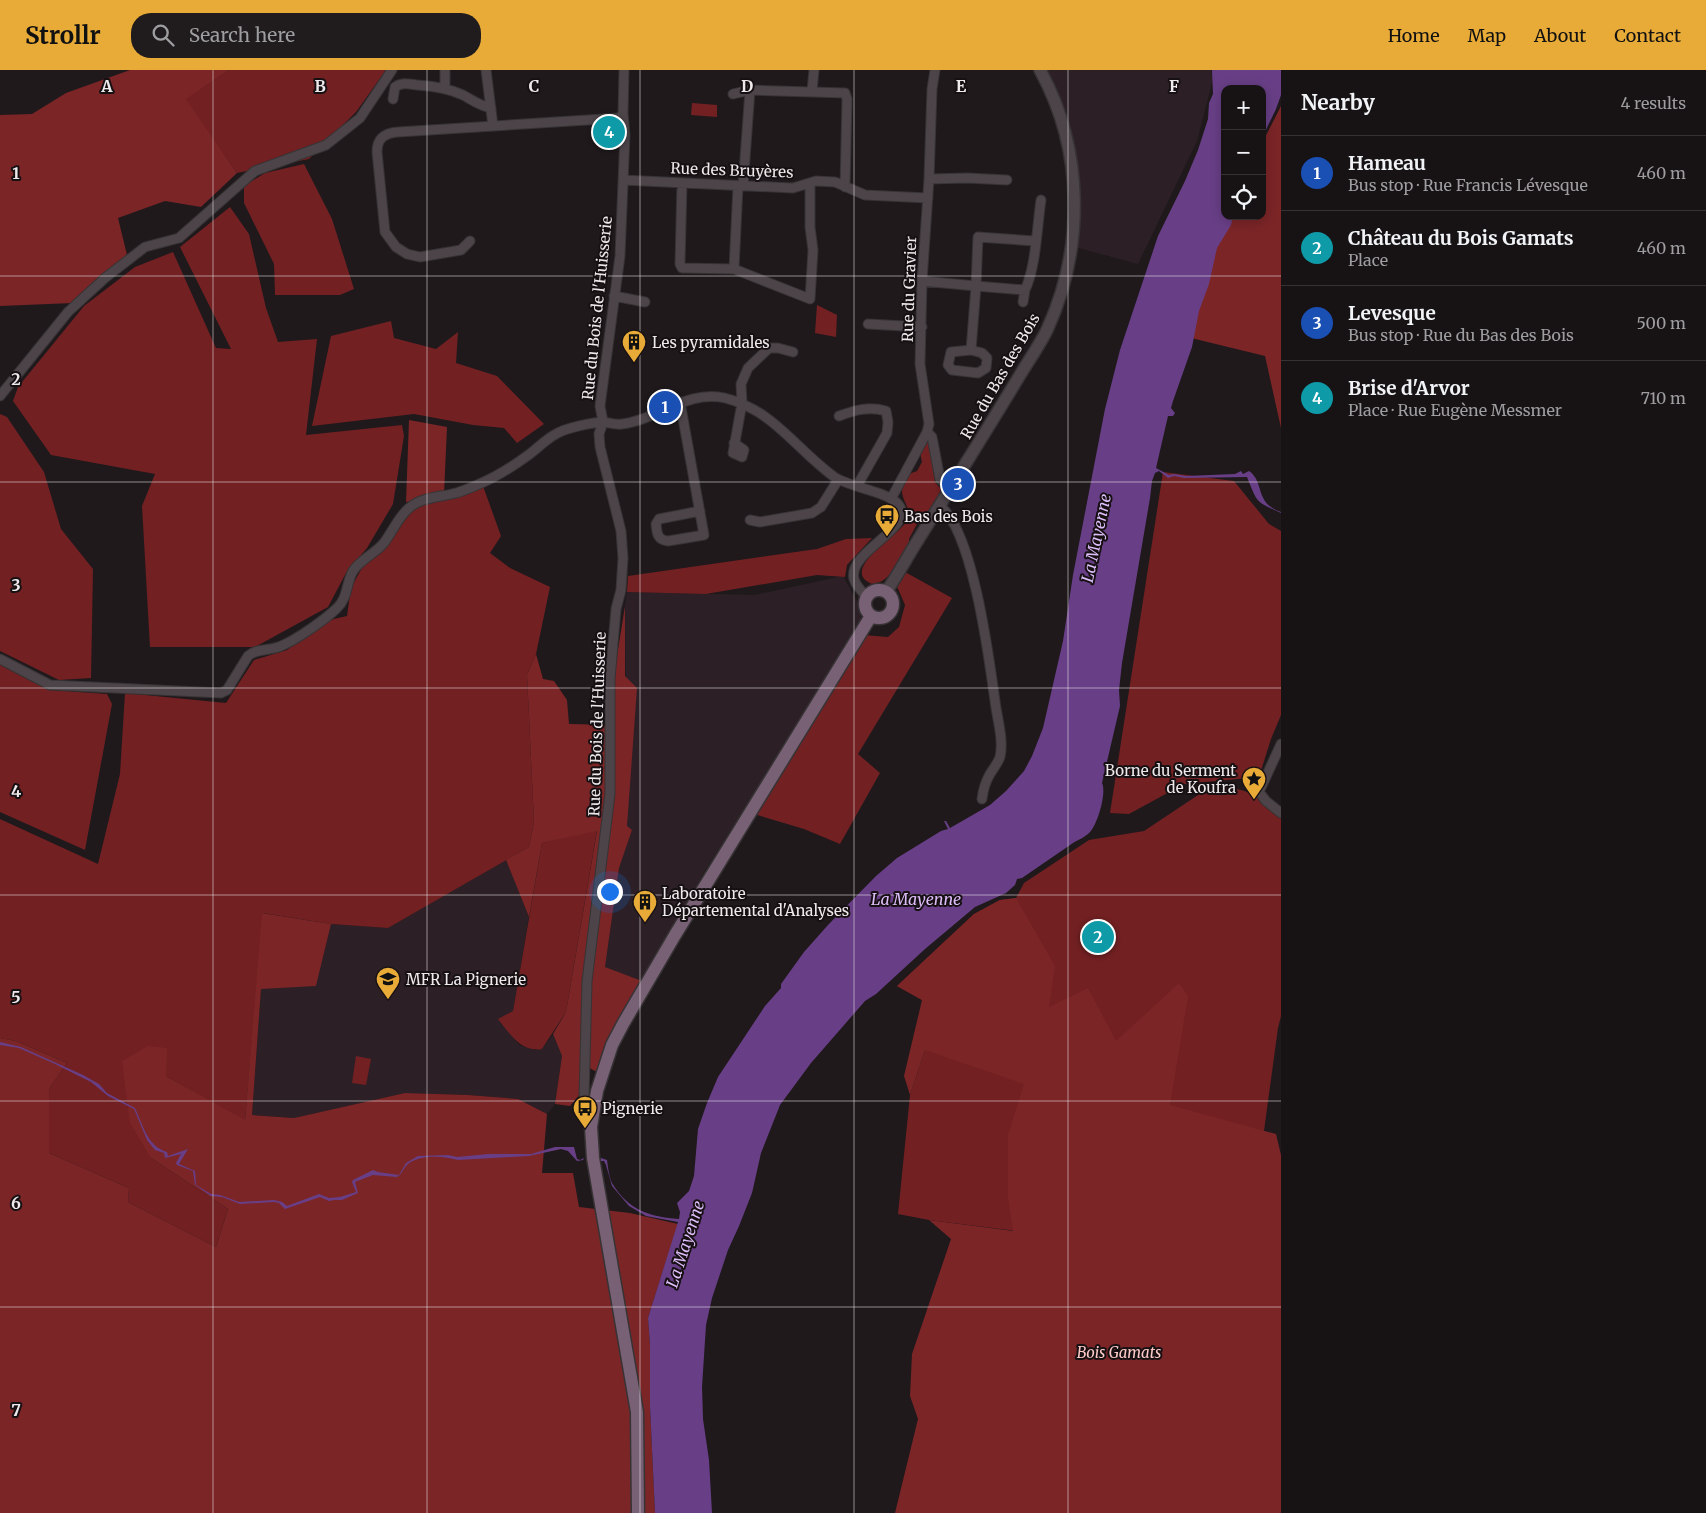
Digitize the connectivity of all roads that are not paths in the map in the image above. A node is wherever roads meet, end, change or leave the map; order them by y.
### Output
1 (392, 70) edge
2 (445, 70) edge
3 (486, 70) edge
4 (624, 70) edge
5 (814, 70) edge
6 (935, 70) edge
7 (1040, 70) edge
8 (445, 88) junction
9 (750, 90) junction
10 (812, 91) junction
11 (733, 94) dead end
12 (393, 99) dead end
13 (491, 108) junction
14 (623, 114) junction
15 (493, 126) junction
16 (929, 179) junction
17 (623, 180) junction
18 (1007, 180) dead end
19 (682, 183) junction
20 (810, 183) junction
21 (740, 186) junction
22 (845, 187) junction
23 (928, 198) junction
24 (1041, 200) dead end
25 (470, 241) dead end
26 (1036, 242) junction
27 (734, 269) junction
28 (922, 281) junction
29 (976, 286) junction
30 (1025, 290) junction
31 (614, 296) junction
32 (645, 302) dead end
33 (1023, 302) dead end
34 (868, 324) dead end
35 (922, 327) junction
36 (971, 350) dead end
37 (793, 352) dead end
38 (0, 396) edge
39 (680, 402) junction
40 (742, 403) junction
41 (839, 416) dead end
42 (603, 422) junction
43 (928, 432) junction
44 (734, 443) dead end
45 (838, 480) junction
46 (857, 486) junction
47 (950, 489) junction
48 (891, 499) junction
49 (940, 506) junction
50 (700, 512) junction
51 (750, 520) dead end
52 (886, 592) junction
53 (867, 597) junction
54 (871, 616) junction
55 (0, 659) edge
56 (1281, 744) edge
57 (982, 799) dead end
58 (1281, 813) edge
59 (593, 1110) junction
60 (638, 1513) edge

1 - 38 street
2 - 8 street
3 - 13 street
4 - 14 street, Rue du Bois de l'Huisserie
5 - 10 street
6 - 16 street, Rue du Gravier
7 - 47 street, Rue du Bas des Bois
8 - 12 street
8 - 13 street
9 - 10 street
9 - 11 street
9 - 21 street
10 - 22 street
13 - 15 street
14 - 15 street
14 - 17 street, Rue du Bois de l'Huisserie
15 - 25 street
16 - 18 street
16 - 23 street, Rue du Gravier
17 - 19 street, Rue des Bruyères
17 - 31 street, Rue du Bois de l'Huisserie
19 - 21 street, Rue des Bruyères
19 - 27 street
20 - 21 street, Rue des Bruyères
20 - 22 street, Rue des Bruyères
20 - 27 street
21 - 27 street
22 - 23 street, Rue des Bruyères
23 - 28 street, Rue du Gravier
24 - 26 street
26 - 29 street
26 - 30 street
28 - 29 street
28 - 35 street, Rue du Gravier
29 - 30 street
29 - 36 street
30 - 33 street
31 - 32 street
31 - 42 street, Rue du Bois de l'Huisserie
34 - 35 street
35 - 43 street, Rue du Gravier
37 - 40 street
39 - 40 street
39 - 42 street
39 - 50 street
40 - 44 street
40 - 45 street
41 - 46 street
42 - 55 street
42 - 59 street, Rue du Bois de l'Huisserie
43 - 47 street, Rue du Gravier
43 - 48 street
45 - 46 street
45 - 51 street
46 - 48 street
47 - 49 street, Rue du Bas des Bois
48 - 53 street
49 - 52 street, Rue du Bas des Bois
49 - 57 street
50 - 50 street
52 - 53 main road
52 - 54 main road
53 - 54 main road
54 - 59 main road
56 - 58 street
59 - 60 main road

